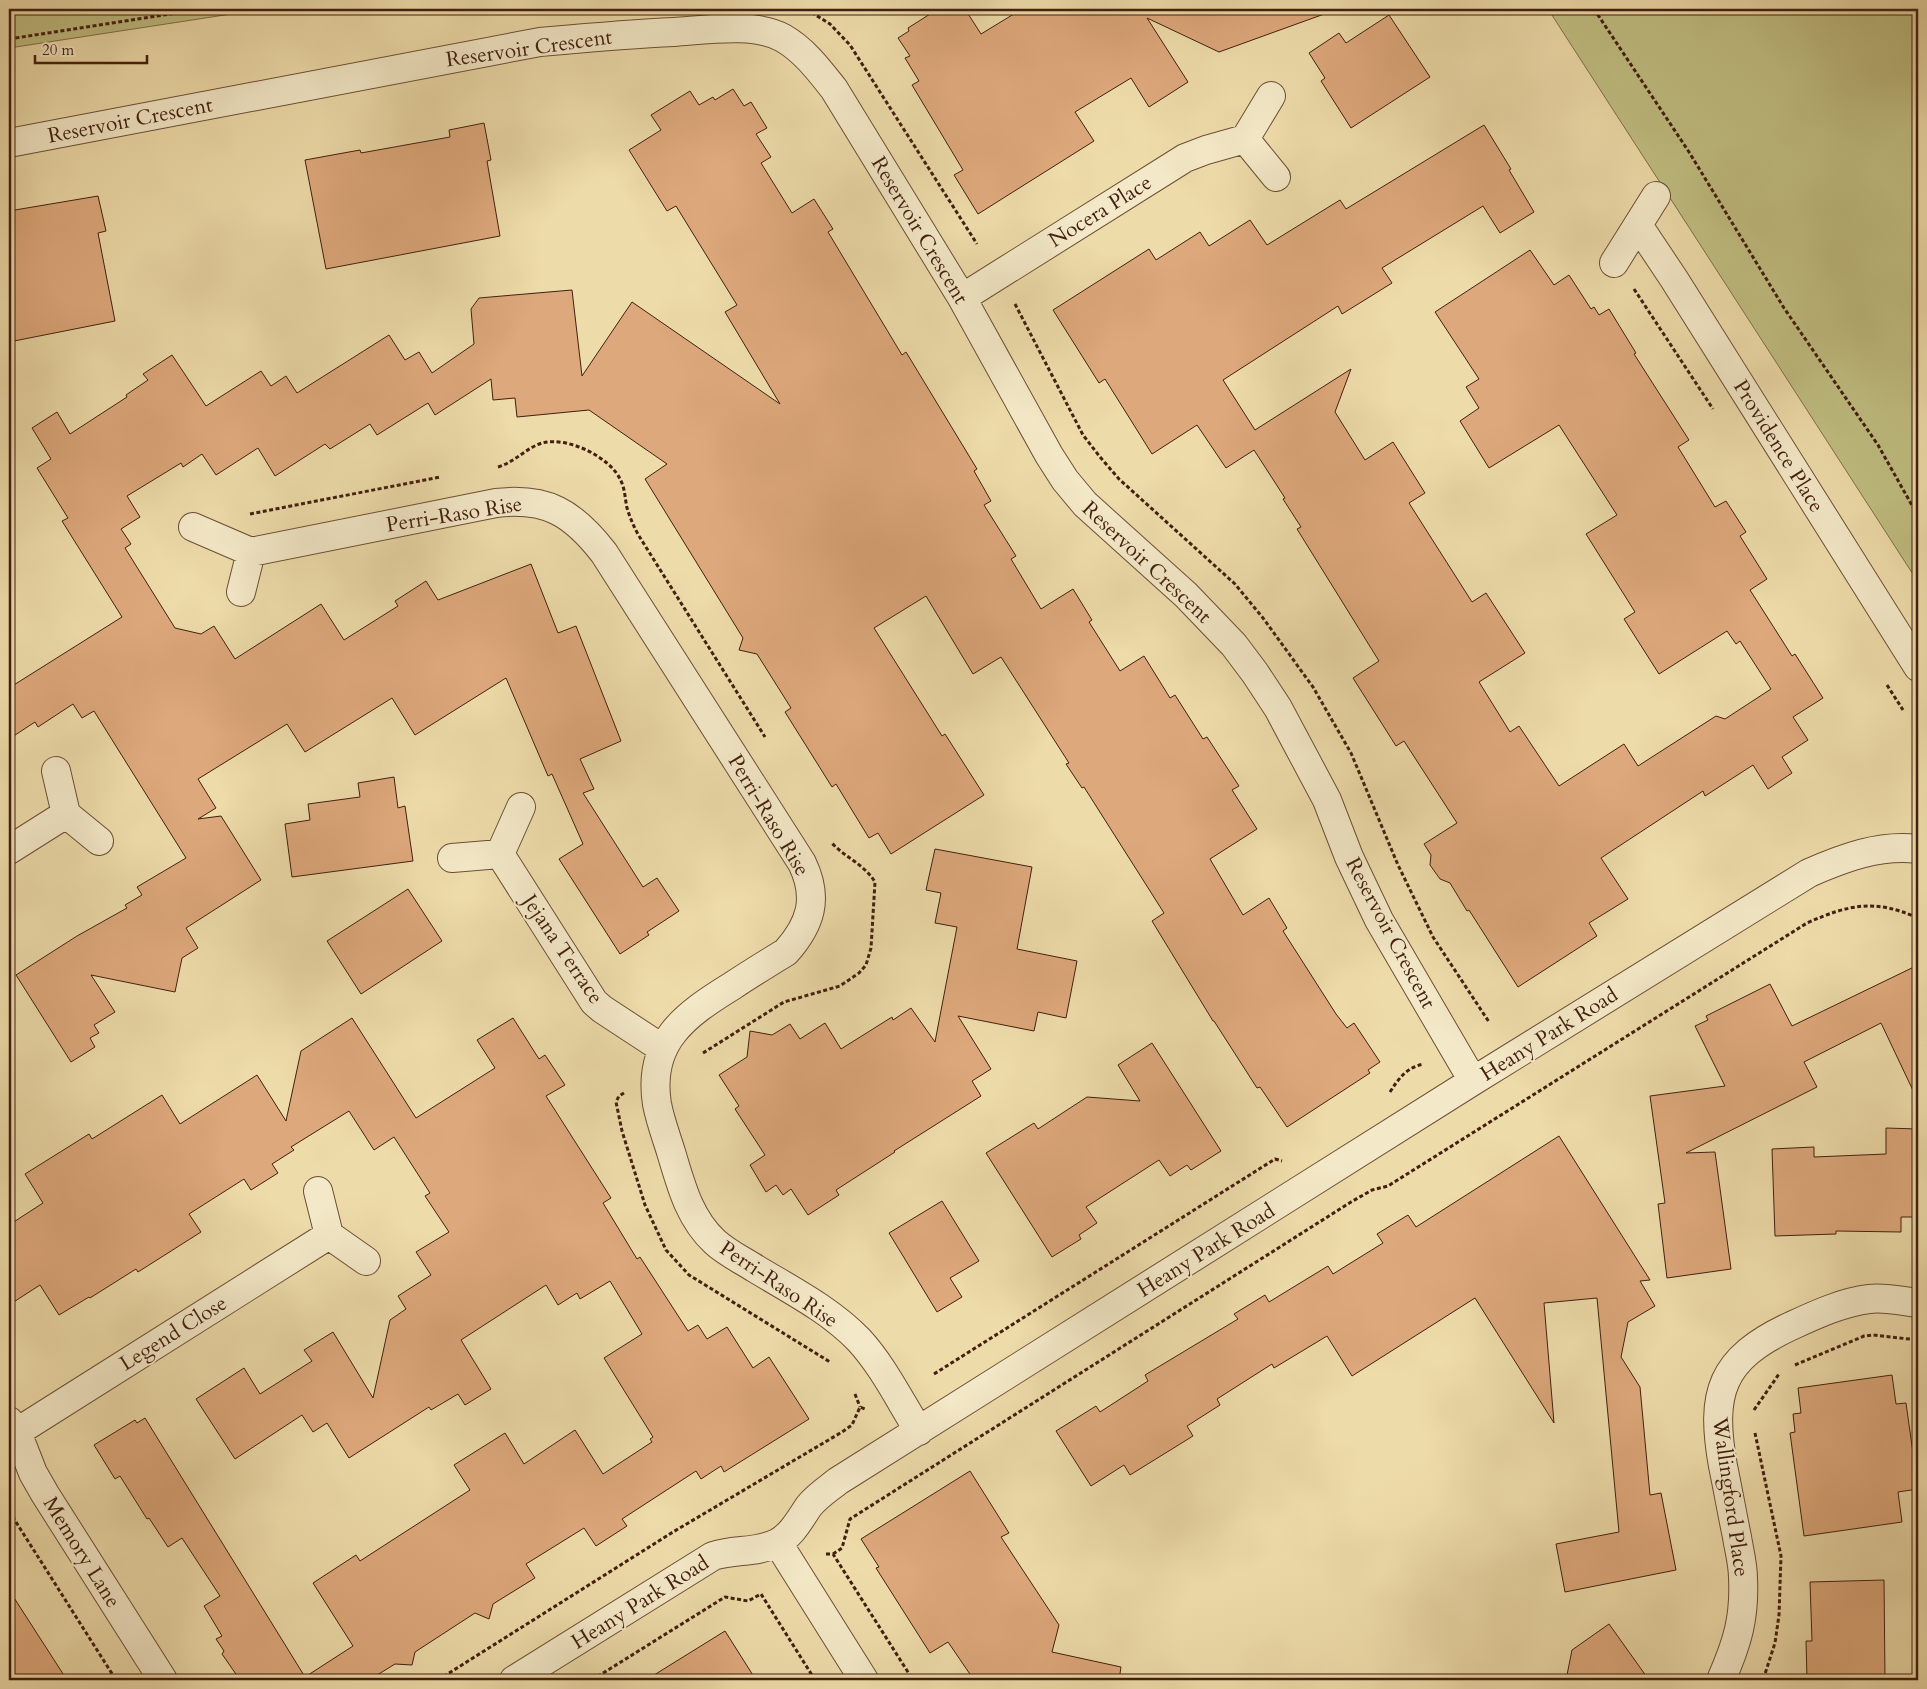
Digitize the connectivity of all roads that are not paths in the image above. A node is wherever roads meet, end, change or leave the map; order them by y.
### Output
1 (1271, 96) dead end
2 (1245, 139) junction
3 (9, 143) edge
4 (1276, 177) dead end
5 (1656, 196) dead end
6 (1638, 225) junction
7 (1615, 262) road end
8 (962, 298) junction
9 (193, 527) dead end
10 (251, 552) junction
11 (241, 592) dead end
12 (1918, 667) edge
13 (56, 771) dead end
14 (520, 807) dead end
15 (66, 814) junction
16 (99, 841) dead end
17 (1918, 849) edge
18 (9, 850) edge
19 (500, 854) junction
20 (452, 858) dead end
21 (663, 1049) junction
22 (1474, 1081) junction
23 (318, 1191) dead end
24 (329, 1235) junction
25 (366, 1261) dead end
26 (1918, 1303) edge
27 (13, 1426) edge
28 (919, 1431) junction
29 (778, 1543) junction
30 (163, 1680) edge
31 (514, 1680) edge
32 (864, 1680) edge
33 (1721, 1680) edge

1 - 2 street
2 - 4 street
2 - 8 street, Nocera Place
3 - 8 street, Reservoir Crescent
5 - 6 street
6 - 7 street
6 - 12 street, Providence Place
8 - 22 street, Reservoir Crescent
9 - 10 street
10 - 11 street
10 - 21 street, Perri-Raso Rise
13 - 15 street
14 - 19 street
15 - 16 street
15 - 18 street
17 - 22 street, Heany Park Road
19 - 20 street
19 - 21 street, Jejana Terrace
21 - 28 street, Perri-Raso Rise
22 - 28 street, Heany Park Road
23 - 24 street
24 - 25 street
24 - 27 street, Legend Close
26 - 33 street, Wallingford Place
27 - 30 street, Memory Lane
28 - 29 street, Heany Park Road
29 - 31 street, Heany Park Road
29 - 32 street

